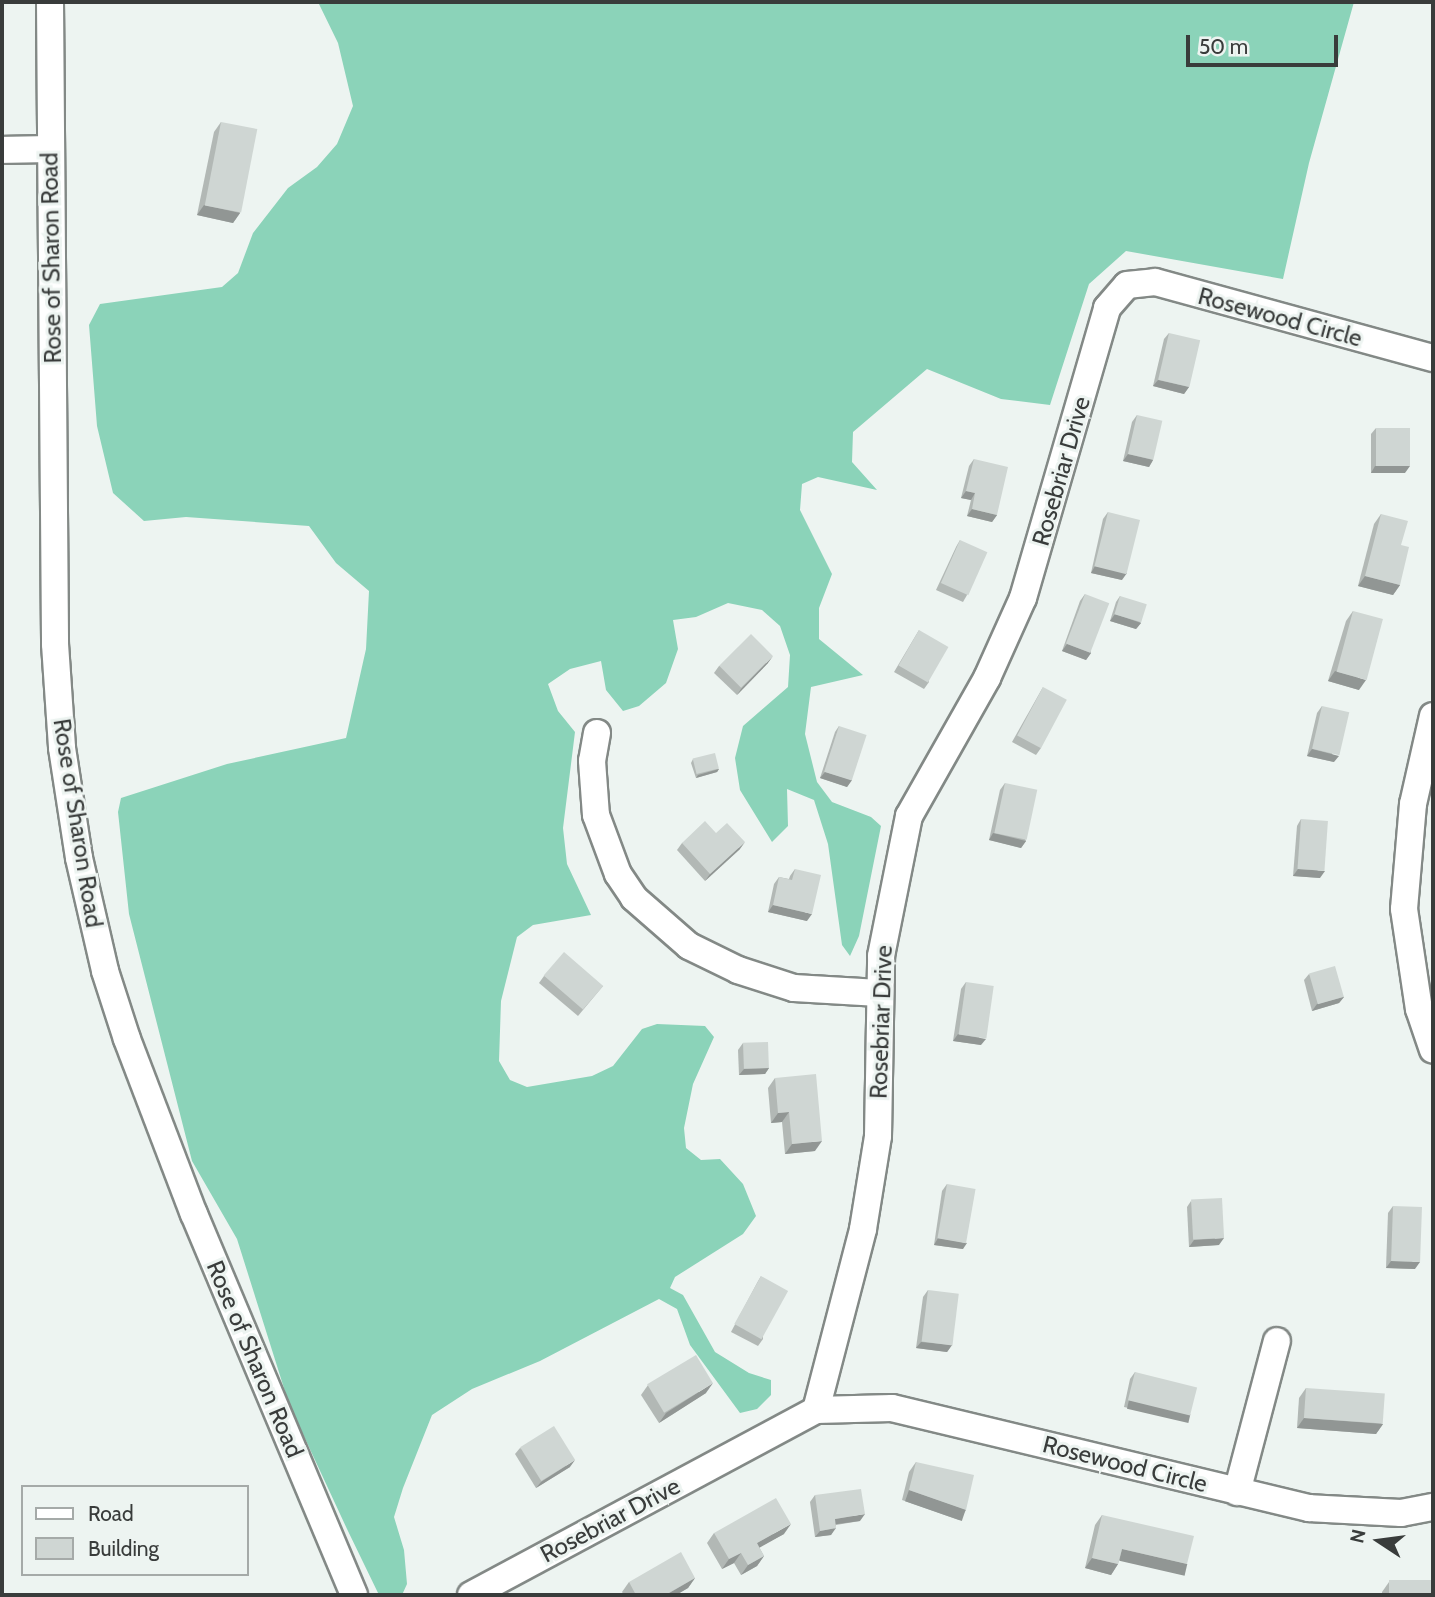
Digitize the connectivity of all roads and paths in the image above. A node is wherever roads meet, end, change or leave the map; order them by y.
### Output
1 (50, 2) edge
2 (50, 149) junction
3 (2, 150) edge
4 (1127, 285) joint
5 (1433, 358) edge
6 (1433, 716) edge
7 (597, 733) dead end
8 (879, 993) junction
9 (1433, 1050) edge
10 (1277, 1341) dead end
11 (816, 1410) junction
12 (1237, 1492) junction
13 (1433, 1507) edge
14 (354, 1595) edge
15 (471, 1595) edge

1 - 2 street, Rose of Sharon Road
2 - 3 street
2 - 14 street, Rose of Sharon Road
4 - 5 street, Rosewood Circle
4 - 8 street, Rosebriar Drive
6 - 9 street
7 - 8 street
8 - 11 street, Rosebriar Drive
10 - 12 street
11 - 12 street, Rosewood Circle
11 - 15 street, Rosebriar Drive
12 - 13 street, Rosewood Circle

